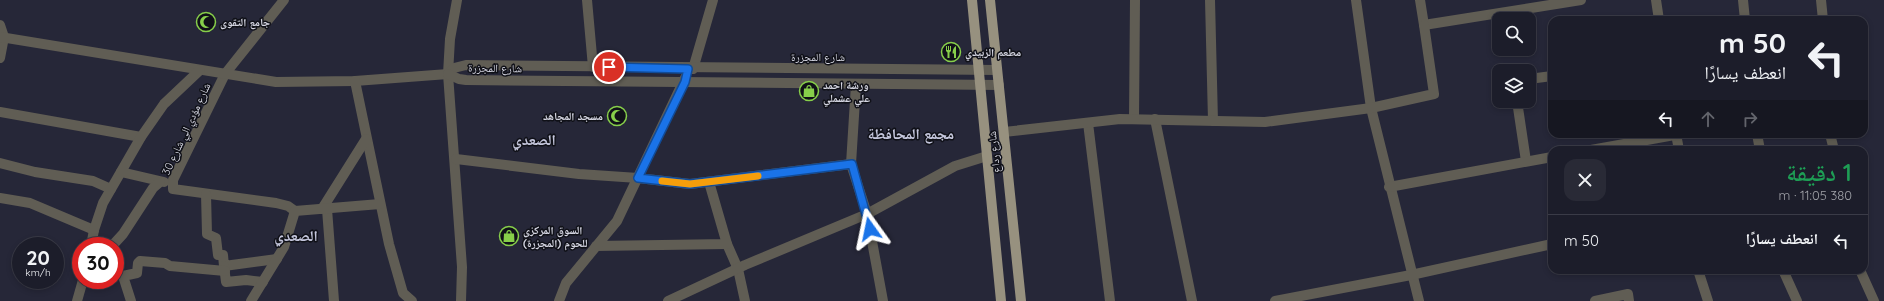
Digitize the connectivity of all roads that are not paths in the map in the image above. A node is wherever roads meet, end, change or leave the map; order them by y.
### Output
1 (284, 0) edge
2 (457, 0) edge
3 (587, 0) edge
4 (713, 0) edge
5 (972, 0) edge
6 (990, 0) edge
7 (1135, 0) edge
8 (1210, 0) edge
9 (1356, 0) edge
10 (1420, 0) edge
11 (1582, 0) edge
12 (1656, 0) edge
13 (1743, 0) edge
14 (1748, 0) edge
15 (1821, 0) edge
16 (1658, 16) edge
17 (1745, 16) edge
18 (1822, 16) edge
19 (0, 25) edge
20 (1424, 25) junction
21 (2, 37) edge
22 (0, 58) edge
23 (593, 67) junction
24 (691, 69) junction
25 (200, 70) junction
26 (978, 70) junction
27 (997, 70) junction
28 (225, 74) junction
29 (448, 74) junction
30 (1548, 77) edge
31 (1536, 78) edge
32 (355, 81) junction
33 (685, 82) junction
34 (856, 84) junction
35 (980, 84) junction
36 (999, 85) junction
37 (1371, 108) junction
38 (1518, 108) edge
39 (0, 112) edge
40 (1134, 119) junction
41 (1155, 120) junction
42 (1213, 121) junction
43 (1088, 123) junction
44 (1004, 132) junction
45 (141, 137) junction
46 (1658, 138) edge
47 (366, 139) junction
48 (1617, 146) edge
49 (987, 156) junction
50 (1548, 158) edge
51 (456, 159) junction
52 (1526, 161) junction
53 (0, 163) edge
54 (852, 164) junction
55 (121, 172) junction
56 (638, 178) junction
57 (173, 180) junction
58 (160, 182) junction
59 (709, 182) junction
60 (1389, 187) junction
61 (111, 189) junction
62 (206, 194) junction
63 (0, 198) edge
64 (380, 204) junction
65 (324, 209) junction
66 (295, 211) junction
67 (867, 214) junction
68 (94, 230) junction
69 (93, 237) edge
70 (120, 237) edge
71 (727, 244) junction
72 (1548, 245) edge
73 (596, 246) junction
74 (277, 259) junction
75 (225, 268) junction
76 (738, 269) junction
77 (1699, 274) edge
78 (1785, 274) edge
79 (1862, 274) edge
80 (1411, 275) junction
81 (263, 282) junction
82 (81, 289) edge
83 (77, 301) edge
84 (131, 301) edge
85 (252, 301) edge
86 (334, 301) edge
87 (412, 301) edge
88 (460, 301) edge
89 (559, 301) edge
90 (668, 301) edge
91 (745, 301) edge
92 (883, 301) edge
93 (1001, 301) edge
94 (1021, 301) edge
95 (1110, 301) edge
96 (1192, 301) edge
97 (1279, 301) edge
98 (1419, 301) edge
99 (1595, 301) edge
100 (1629, 301) edge
101 (1708, 301) edge
102 (1797, 301) edge
103 (1874, 301) edge

1 - 28 street, شارع مؤدي الي شارع 30
2 - 29 street
3 - 23 street
4 - 24 street
5 - 26 main road, شارع رداع
6 - 27 main road, شارع رداع
7 - 40 street
8 - 42 street
9 - 37 street
10 - 20 street
11 - 20 street
12 - 16 street
13 - 14 street
13 - 17 street
15 - 18 street
19 - 21 street
20 - 37 street
21 - 22 street
21 - 25 street
23 - 24 street, شارع المجزرة
23 - 29 street, شارع المجزرة
24 - 26 street, شارع المجزرة
24 - 33 street
25 - 28 street
25 - 45 street
26 - 27 street, شارع المجزرة
26 - 35 main road, شارع رداع
27 - 36 main road, شارع رداع
28 - 32 street
28 - 57 street, شارع مؤدي الي شارع 30
29 - 32 street
29 - 33 street, شارع المجزرة
29 - 51 street
30 - 31 street
32 - 47 street
33 - 34 street, شارع المجزرة
33 - 56 street
34 - 35 street, شارع المجزرة
34 - 54 street
35 - 36 street, شارع المجزرة
35 - 49 main road, شارع رداع
36 - 44 main road, شارع رداع
37 - 42 street
37 - 60 street
38 - 52 street
39 - 45 street
40 - 41 street
40 - 43 street
41 - 42 street
41 - 96 street
43 - 44 street
43 - 95 street
44 - 94 main road, شارع رداع
45 - 55 street
46 - 48 street
47 - 64 street
47 - 65 street
49 - 67 street
49 - 93 main road, شارع رداع
50 - 52 street
51 - 56 street
51 - 88 street
52 - 60 street
53 - 61 street
54 - 59 street
54 - 67 street
55 - 58 street
55 - 61 street
56 - 59 street
56 - 73 street
57 - 58 street
57 - 62 street, شارع مؤدي الي شارع 30
58 - 70 street
59 - 71 street
60 - 80 street
61 - 68 street
62 - 66 street, شارع مؤدي الي شارع 30
62 - 75 street
63 - 68 street
64 - 65 street
64 - 87 street
65 - 66 street
65 - 86 street
66 - 74 street
67 - 76 street
67 - 92 street
68 - 69 street
71 - 73 street
71 - 76 street
72 - 80 street
73 - 89 street
74 - 75 street
74 - 81 street
75 - 81 street
75 - 84 street
76 - 90 street
76 - 91 street
77 - 101 street
78 - 102 street
79 - 103 street
80 - 97 street
80 - 98 street
81 - 85 street
82 - 83 street
99 - 100 street

